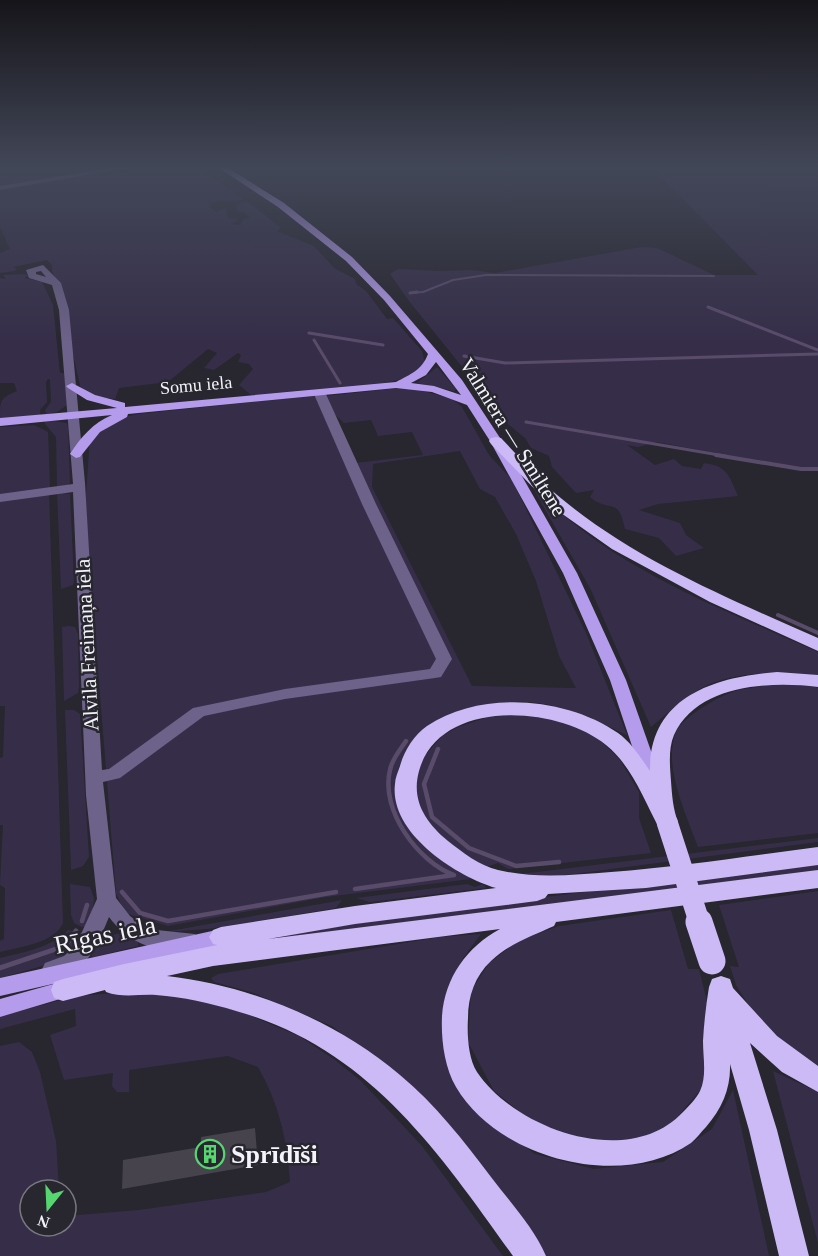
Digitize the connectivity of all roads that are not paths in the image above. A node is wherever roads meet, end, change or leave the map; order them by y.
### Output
1 (305, 225) edge
2 (43, 268) dead end
3 (434, 353) junction
4 (396, 385) junction
5 (72, 386) junction
6 (319, 392) junction
7 (472, 403) junction
8 (178, 405) junction
9 (146, 408) junction
10 (74, 415) junction
11 (0, 422) edge
12 (496, 441) junction
13 (76, 454) junction
14 (79, 487) junction
15 (0, 498) edge
16 (818, 645) edge
17 (818, 681) edge
18 (95, 777) junction
19 (665, 816) junction
20 (818, 854) edge
21 (646, 879) junction
22 (818, 879) edge
23 (107, 899) junction
24 (562, 911) junction
25 (221, 937) junction
26 (9, 984) edge
27 (721, 987) junction
28 (63, 990) junction
29 (0, 1008) edge
30 (818, 1080) edge
31 (531, 1256) edge
32 (794, 1256) edge

1 - 3 main road, Valmiera — Smiltene
2 - 5 street, Alvila Freimaņa iela
3 - 4 main road
3 - 7 main road, Valmiera — Smiltene
4 - 6 main road, Somu iela
4 - 7 main road
5 - 8 main road
5 - 10 street, Alvila Freimaņa iela
6 - 8 main road, Somu iela
6 - 18 street
7 - 12 main road, Valmiera — Smiltene
8 - 9 main road, Somu iela
9 - 10 main road, Somu iela
9 - 13 main road
10 - 11 main road, Somu iela
10 - 13 street, Alvila Freimaņa iela
12 - 16 highway
12 - 19 main road, Valmiera — Smiltene
13 - 14 street, Alvila Freimaņa iela
14 - 15 street
14 - 18 street, Alvila Freimaņa iela
17 - 19 highway
18 - 23 street, Alvila Freimaņa iela
19 - 21 highway
19 - 27 highway, bridge
20 - 21 highway
21 - 25 highway
22 - 24 highway
23 - 25 street
23 - 26 street, Alvila Freimaņa iela
24 - 27 highway
24 - 28 highway
25 - 26 main road, Rīgas iela
27 - 30 highway
27 - 32 highway
28 - 29 main road, Rīgas iela
28 - 31 highway

